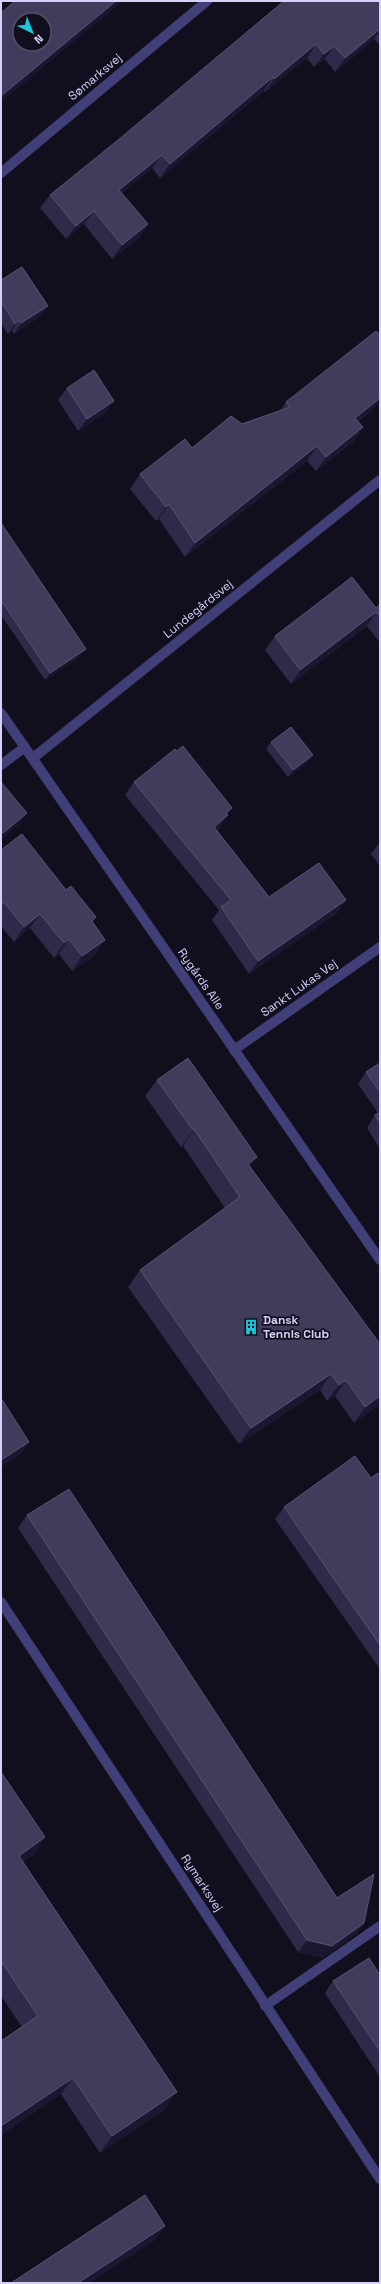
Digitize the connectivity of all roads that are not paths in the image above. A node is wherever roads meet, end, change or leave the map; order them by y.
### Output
1 (207, 1) edge
2 (1, 173) edge
3 (380, 480) edge
4 (1, 713) edge
5 (25, 747) junction
6 (33, 758) junction
7 (1, 765) edge
8 (380, 947) edge
9 (234, 1050) junction
10 (380, 1260) edge
11 (1, 1602) edge
12 (380, 1926) edge
13 (265, 2006) junction
14 (380, 2179) edge

1 - 2 street, Sømarksvej
3 - 6 street, Lundegårdsvej
4 - 5 street, Rygårds Alle
5 - 6 street, Rygårds Alle
5 - 7 street
6 - 9 street, Rygårds Alle
8 - 9 street, Sankt Lukas Vej
9 - 10 street, Rygårds Alle
11 - 13 street, Rymarksvej
12 - 13 street
13 - 14 street, Rymarksvej

